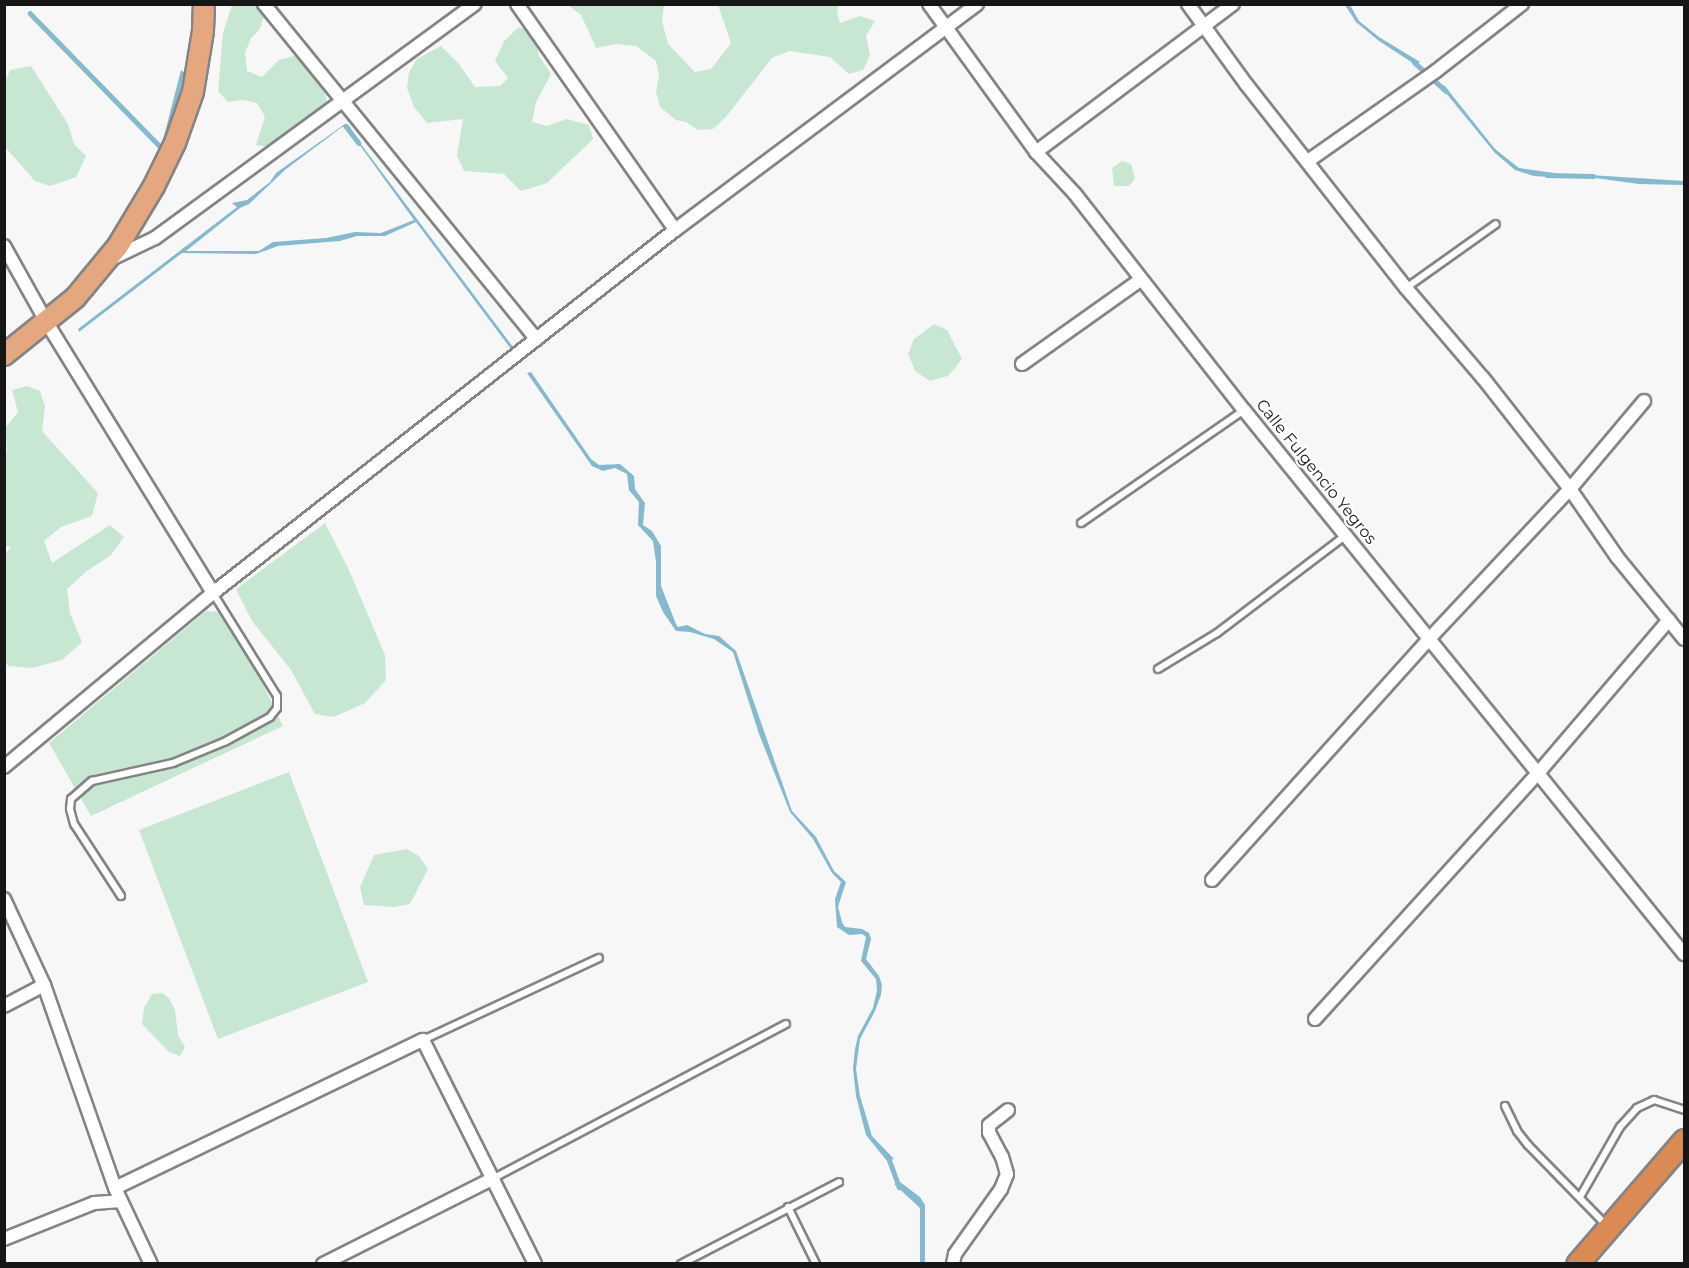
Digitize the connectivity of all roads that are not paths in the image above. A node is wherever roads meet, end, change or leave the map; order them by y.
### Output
1 (204, 4) edge
2 (264, 4) edge
3 (476, 4) edge
4 (517, 4) edge
5 (929, 4) edge
6 (977, 4) edge
7 (1188, 4) edge
8 (1233, 4) edge
9 (1522, 4) edge
10 (947, 27) junction
11 (1204, 28) junction
12 (344, 100) junction
13 (1036, 152) junction
14 (1308, 161) junction
15 (1496, 224) dead end
16 (675, 230) junction
17 (4, 246) edge
18 (106, 262) junction
19 (1140, 280) junction
20 (1406, 288) junction
21 (47, 323) junction
22 (536, 339) junction
23 (4, 355) edge
24 (1022, 364) dead end
25 (1644, 401) dead end
26 (1244, 410) junction
27 (1570, 489) junction
28 (1082, 523) dead end
29 (1346, 535) junction
30 (213, 593) junction
31 (1669, 620) junction
32 (1429, 639) junction
33 (1684, 639) edge
34 (1158, 669) dead end
35 (4, 767) edge
36 (1539, 772) junction
37 (1212, 880) dead end
38 (121, 896) dead end
39 (4, 899) edge
40 (1684, 954) edge
41 (599, 958) dead end
42 (44, 985) junction
43 (4, 1006) edge
44 (1315, 1019) dead end
45 (786, 1024) dead end
46 (423, 1040) junction
47 (1505, 1106) dead end
48 (1008, 1110) dead end
49 (1684, 1110) edge
50 (1684, 1140) edge
51 (494, 1178) junction
52 (839, 1182) dead end
53 (115, 1188) junction
54 (1580, 1197) junction
55 (121, 1201) junction
56 (788, 1207) junction
57 (1608, 1227) junction
58 (4, 1239) edge
59 (151, 1263) edge
60 (323, 1263) edge
61 (535, 1263) edge
62 (681, 1263) edge
63 (816, 1263) edge
64 (953, 1263) edge
65 (1577, 1263) edge

1 - 18 main road
2 - 12 street
3 - 12 street
4 - 16 street
5 - 10 street, Calle Fulgencio Yegros
6 - 10 street
7 - 11 street
8 - 11 street
9 - 14 street
10 - 13 street, Calle Fulgencio Yegros
10 - 16 street
11 - 13 street
11 - 14 street
12 - 18 street
12 - 22 street
13 - 19 street, Calle Fulgencio Yegros
14 - 20 street
15 - 20 lane
16 - 22 street
17 - 21 street
18 - 21 main road
19 - 24 street
19 - 26 street, Calle Fulgencio Yegros
20 - 27 street
21 - 23 main road
21 - 30 street
22 - 30 street
25 - 27 street
26 - 28 lane
26 - 29 street, Calle Fulgencio Yegros
27 - 31 street
27 - 32 street
29 - 32 street, Calle Fulgencio Yegros
29 - 34 lane
30 - 35 street
30 - 38 lane
31 - 33 street
31 - 36 street
32 - 36 street, Calle Fulgencio Yegros
32 - 37 street
36 - 40 street, Calle Fulgencio Yegros
36 - 44 street
39 - 42 street
41 - 46 lane
42 - 43 street
42 - 53 street
45 - 51 lane
46 - 51 street
46 - 53 street
47 - 54 lane
48 - 64 street
49 - 54 lane
50 - 57 highway
51 - 60 street
51 - 61 street
52 - 56 lane
53 - 55 street
54 - 57 lane
55 - 58 street
55 - 59 street
56 - 62 lane
56 - 63 lane
57 - 65 highway

